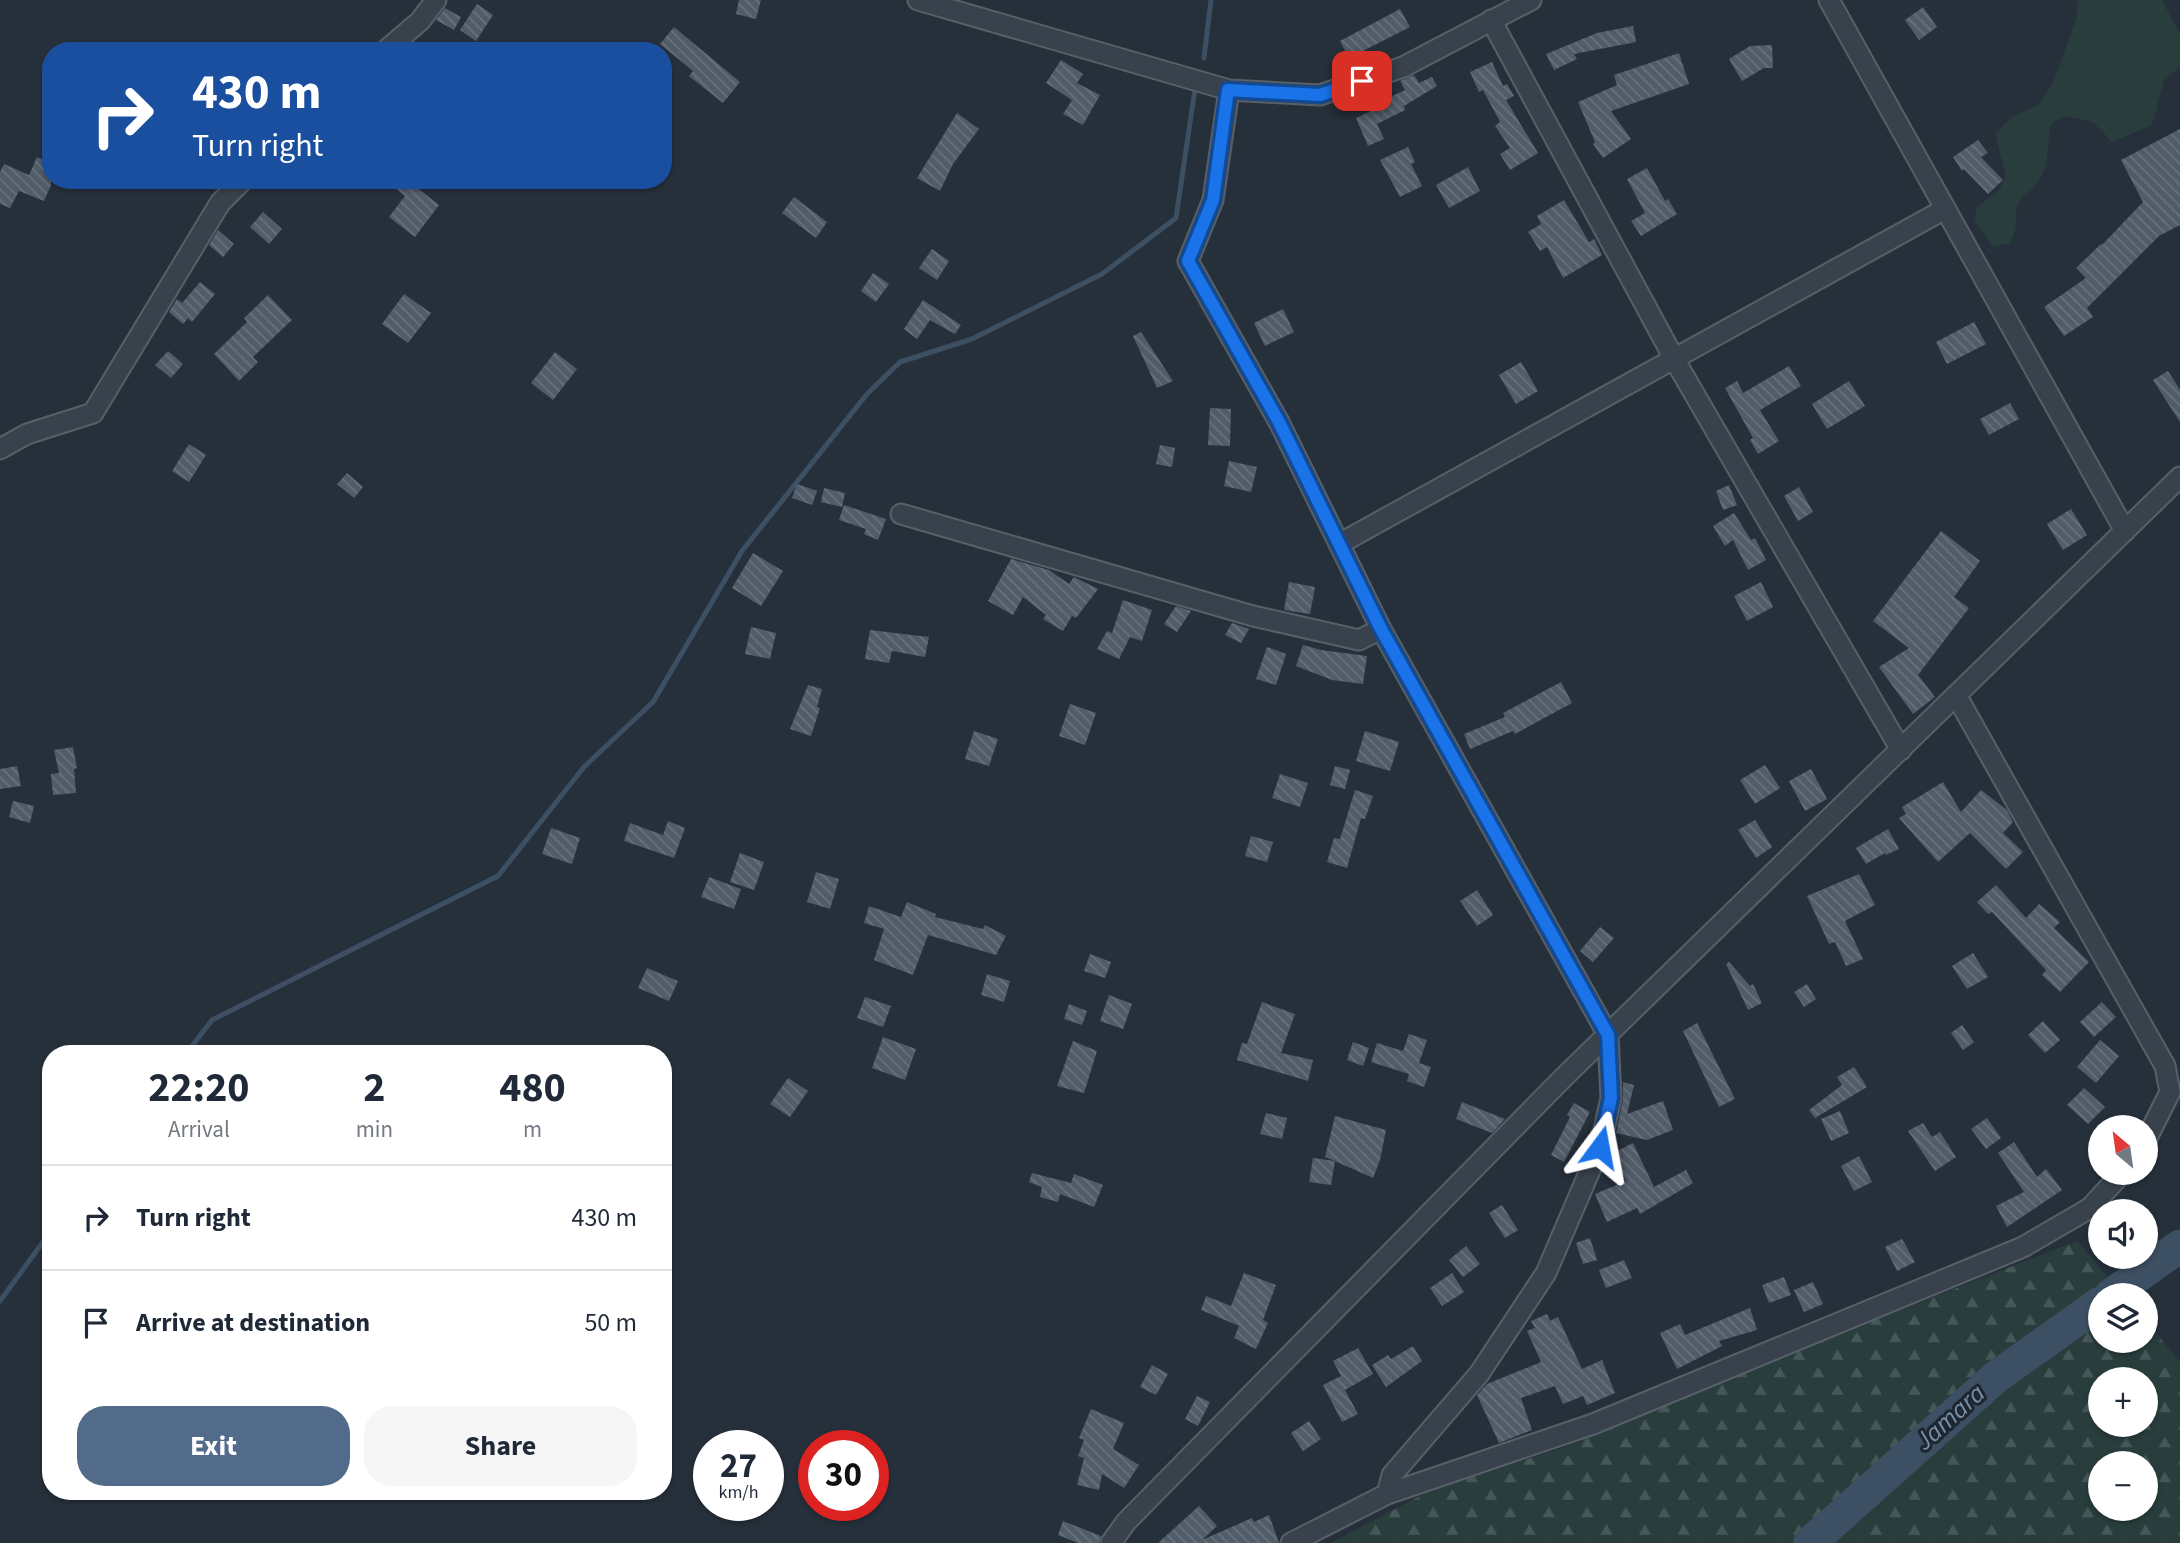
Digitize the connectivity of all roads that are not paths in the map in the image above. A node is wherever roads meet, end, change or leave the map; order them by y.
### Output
1 (436, 0) edge
2 (918, 0) edge
3 (1531, 0) edge
4 (1829, 0) edge
5 (1491, 20) junction
6 (396, 42) edge
7 (1228, 90) junction
8 (234, 189) edge
9 (1945, 209) junction
10 (1674, 358) junction
11 (0, 449) edge
12 (2180, 477) edge
13 (901, 514) dead end
14 (2125, 531) junction
15 (1339, 544) junction
16 (1381, 629) junction
17 (1956, 695) junction
18 (1900, 750) junction
19 (1608, 1035) junction
20 (2158, 1116) edge
21 (2111, 1185) edge
22 (1387, 1494) junction
23 (1111, 1543) edge
24 (1292, 1543) edge

1 - 6 street
2 - 7 street
3 - 5 street
4 - 9 street
5 - 7 street
5 - 10 street
7 - 15 street
8 - 11 street
9 - 10 street
9 - 14 street
10 - 15 street
10 - 18 street
12 - 14 street
13 - 16 street
14 - 17 street
15 - 16 street
16 - 19 street
17 - 18 street
17 - 20 street
18 - 19 street
19 - 22 street
19 - 23 street
21 - 22 street
22 - 24 street

